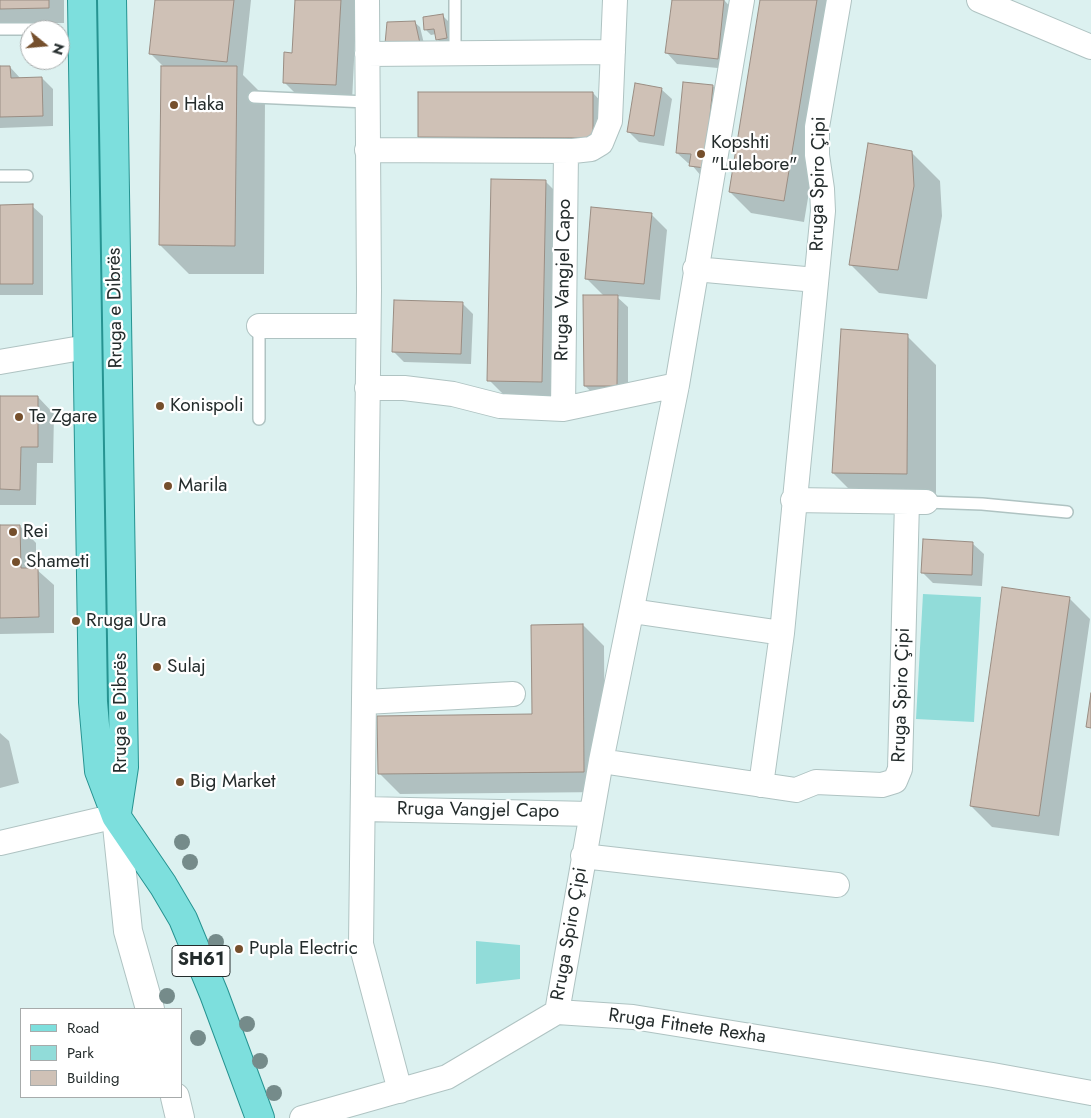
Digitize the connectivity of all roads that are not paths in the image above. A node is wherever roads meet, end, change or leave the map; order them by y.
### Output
1 (82, 0) edge
2 (112, 0) edge
3 (367, 0) edge
4 (455, 0) edge
5 (615, 0) edge
6 (742, 0) edge
7 (839, 0) edge
8 (979, 0) edge
9 (0, 29) edge
10 (20, 29) edge
11 (1091, 47) edge
12 (613, 52) junction
13 (367, 54) junction
14 (455, 54) junction
15 (254, 97) dead end
16 (367, 102) junction
17 (368, 150) junction
18 (566, 151) junction
19 (0, 176) edge
20 (28, 176) dead end
21 (695, 269) junction
22 (816, 280) junction
23 (259, 326) joint
24 (368, 326) junction
25 (87, 347) junction
26 (0, 362) edge
27 (677, 385) junction
28 (367, 388) junction
29 (563, 410) junction
30 (259, 419) dead end
31 (793, 500) junction
32 (917, 502) junction
33 (1068, 512) dead end
34 (632, 611) junction
35 (782, 633) junction
36 (513, 694) dead end
37 (365, 702) junction
38 (601, 761) junction
39 (761, 785) junction
40 (364, 809) junction
41 (591, 814) junction
42 (116, 816) junction
43 (0, 843) edge
44 (584, 856) junction
45 (837, 885) dead end
46 (150, 1008) edge
47 (557, 1012) junction
48 (400, 1091) junction
49 (1091, 1093) edge
50 (174, 1098) edge
51 (180, 1118) edge
52 (260, 1118) edge
53 (302, 1118) edge

1 - 25 main road, Rruga e Dibrës
2 - 42 main road, Rruga e Dibrës
3 - 13 street
4 - 14 lane
5 - 12 street
6 - 21 street, Rruga Spiro Çipi
7 - 22 street, Rruga Spiro Çipi
8 - 11 street
9 - 10 lane
12 - 14 street
12 - 18 street
13 - 14 street
13 - 16 street
15 - 16 lane
16 - 17 street
17 - 18 street
17 - 24 street
18 - 29 street, Rruga Vangjel Capo
19 - 20 lane
21 - 22 street, Rruga Spiro Çipi
21 - 27 street, Rruga Spiro Çipi
22 - 31 street, Rruga Spiro Çipi
23 - 24 street
23 - 30 lane
24 - 28 street
25 - 26 street
25 - 42 main road, Rruga e Dibrës
27 - 29 street
27 - 34 street, Rruga Spiro Çipi
28 - 29 street
28 - 37 street
31 - 32 street
31 - 35 street, Rruga Spiro Çipi
32 - 33 lane
32 - 39 street, Rruga Spiro Çipi
34 - 35 street
34 - 38 street, Rruga Spiro Çipi
35 - 39 street, Rruga Spiro Çipi
36 - 37 street
37 - 40 street
38 - 39 street, Rruga Spiro Çipi
38 - 41 street, Rruga Spiro Çipi
40 - 41 street, Rruga Vangjel Capo
40 - 48 street
41 - 44 street, Rruga Spiro Çipi
42 - 43 street
42 - 46 main road
42 - 52 main road, SH61
44 - 45 street, Rruga Spiro Çipi
44 - 47 street, Rruga Spiro Çipi
47 - 48 street
47 - 49 street, Rruga Fitnete Rexha
48 - 53 street
50 - 51 main road

